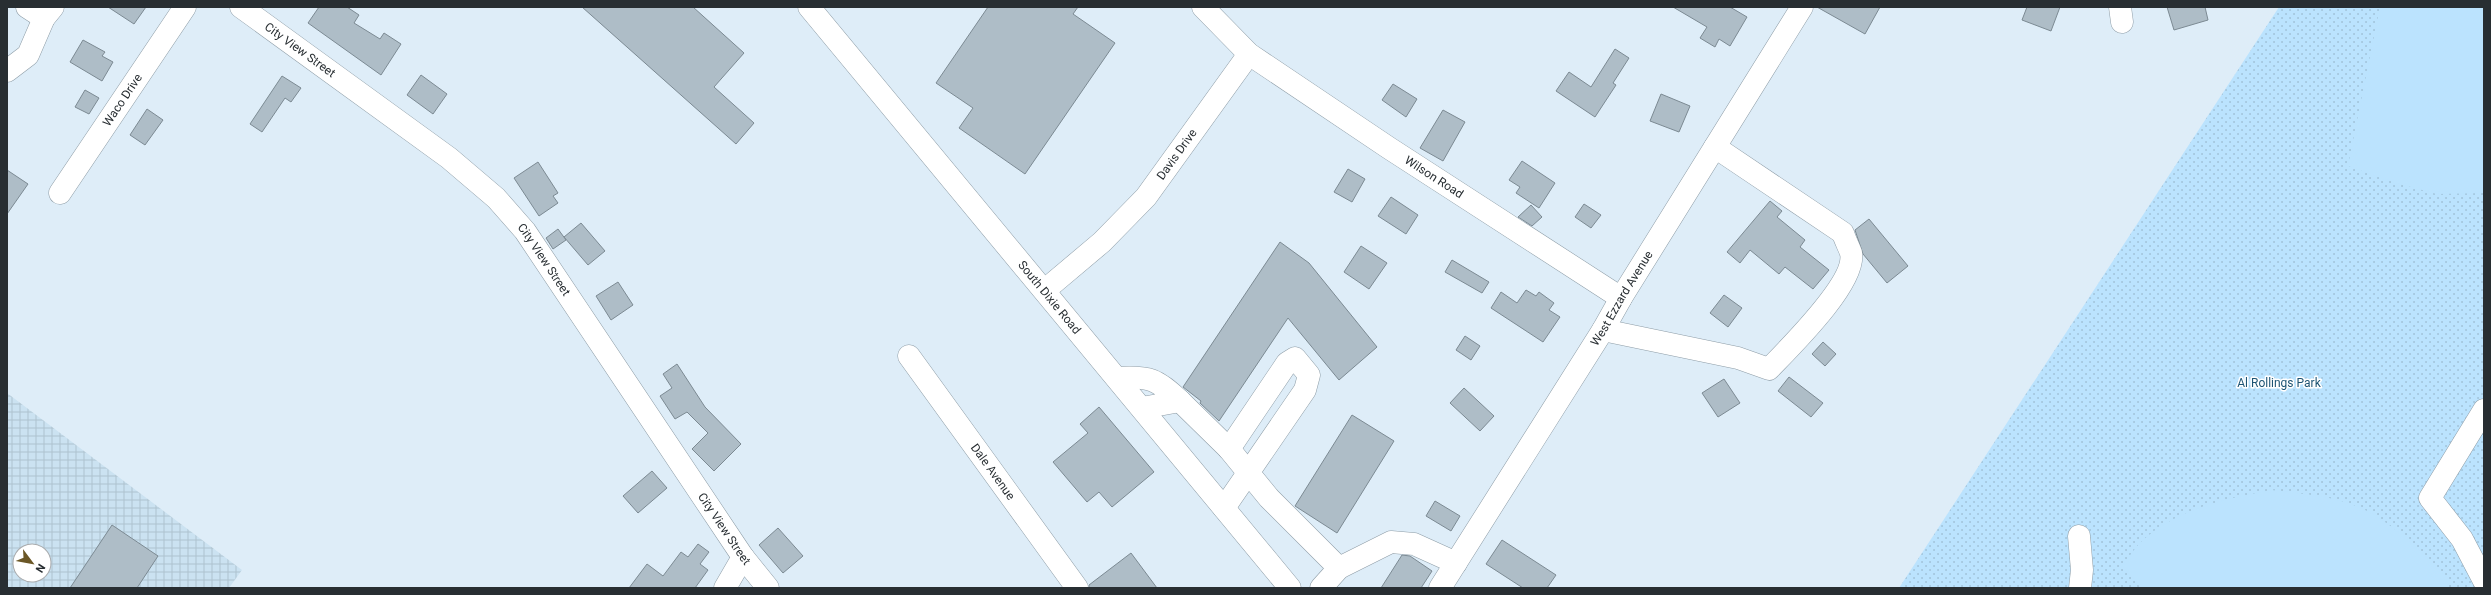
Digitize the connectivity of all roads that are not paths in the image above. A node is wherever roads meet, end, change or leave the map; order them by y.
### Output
1 (185, 7) edge
2 (241, 7) edge
3 (809, 7) edge
4 (1202, 7) edge
5 (1798, 8) edge
6 (41, 11) edge
7 (1249, 54) junction
8 (7, 71) edge
9 (1715, 147) junction
10 (60, 192) dead end
11 (1045, 290) junction
12 (1621, 298) junction
13 (1603, 330) junction
14 (909, 356) dead end
15 (1117, 378) junction
16 (1180, 401) junction
17 (1142, 408) junction
18 (2484, 410) edge
19 (1229, 449) junction
20 (1248, 473) junction
21 (1224, 508) junction
22 (2079, 536) dead end
23 (743, 557) junction
24 (1456, 563) junction
25 (1339, 568) junction
26 (2484, 581) edge
27 (725, 588) edge
28 (768, 588) edge
29 (1077, 588) edge
30 (1290, 588) edge
31 (1321, 588) edge
32 (1440, 588) edge
33 (2080, 588) edge

1 - 10 street, Waco Drive
2 - 23 street, City View Street
3 - 11 street, South Dixie Road
4 - 7 street
5 - 9 street, West Ezzard Avenue
6 - 8 street
7 - 11 street, Davis Drive
7 - 12 street, Wilson Road
9 - 12 street, West Ezzard Avenue
9 - 13 street
11 - 15 street, South Dixie Road
12 - 13 street, West Ezzard Avenue
13 - 24 street, West Ezzard Avenue
14 - 29 street, Dale Avenue
15 - 16 street
15 - 17 street, South Dixie Road
16 - 17 street
16 - 19 street
17 - 21 street, South Dixie Road
18 - 26 street
19 - 20 street
19 - 20 street
20 - 21 street
20 - 25 street
21 - 30 street, South Dixie Road
22 - 33 street
23 - 27 street
23 - 28 street, City View Street
24 - 25 street
24 - 32 street, West Ezzard Avenue
25 - 31 street

